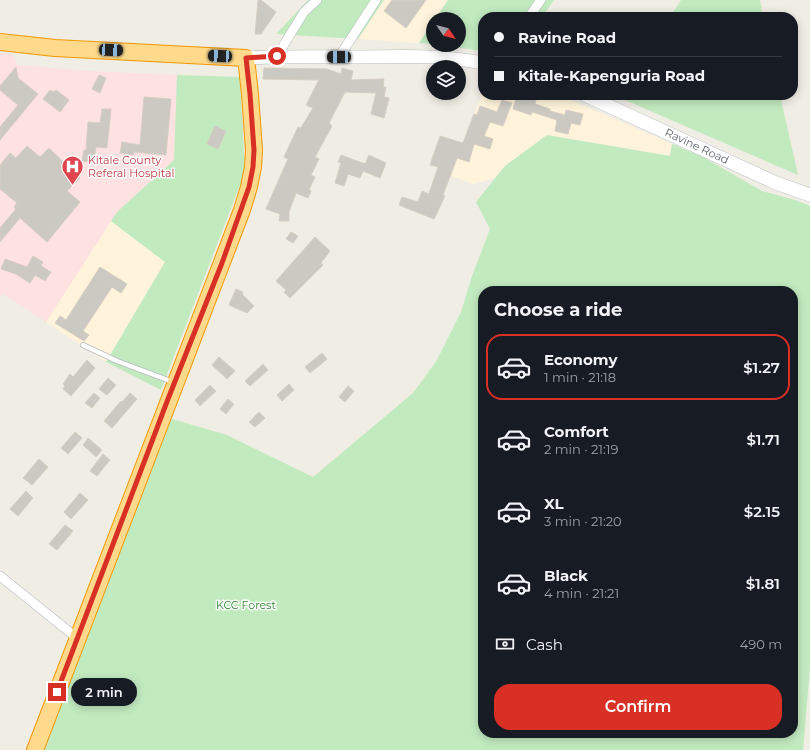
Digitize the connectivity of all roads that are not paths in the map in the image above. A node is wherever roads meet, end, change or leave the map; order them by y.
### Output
1 (317, 0) edge
2 (376, 0) edge
3 (541, 0) edge
4 (533, 12) edge
5 (0, 42) edge
6 (277, 56) junction
7 (339, 57) junction
8 (246, 58) junction
9 (478, 62) edge
10 (597, 100) edge
11 (810, 195) edge
12 (84, 345) dead end
13 (175, 383) junction
14 (0, 576) edge
15 (77, 638) junction
16 (34, 750) edge

1 - 6 street
2 - 7 street
3 - 4 street
5 - 8 highway
6 - 7 street
6 - 8 street
7 - 9 street
8 - 13 highway
10 - 11 street, Ravine Road
12 - 13 lane
13 - 15 highway
14 - 15 street
15 - 16 highway

